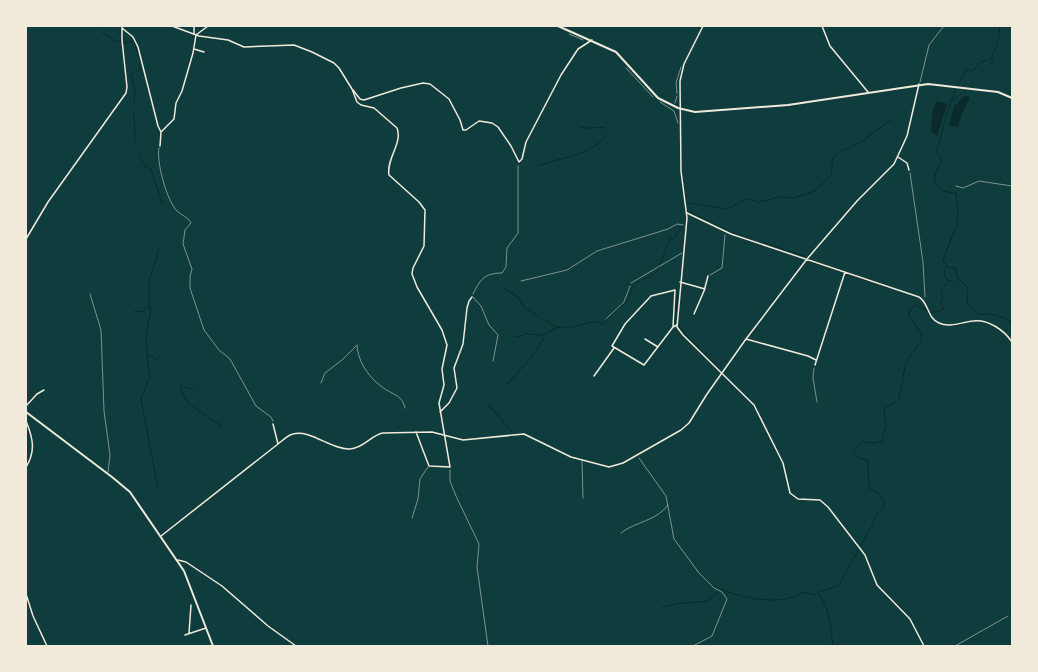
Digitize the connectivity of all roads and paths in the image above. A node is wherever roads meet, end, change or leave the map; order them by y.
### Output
1 (172, 26) edge
2 (194, 26) edge
3 (208, 26) edge
4 (558, 26) edge
5 (703, 26) edge
6 (822, 26) edge
7 (944, 26) edge
8 (122, 27) edge
9 (566, 32) dead end
10 (195, 35) junction
11 (591, 41) junction
12 (194, 49) junction
13 (204, 52) dead end
14 (624, 66) dead end
15 (919, 84) junction
16 (352, 89) junction
17 (868, 92) junction
18 (1012, 98) edge
19 (659, 100) junction
20 (680, 109) junction
21 (676, 113) dead end
22 (161, 132) junction
23 (1012, 143) edge
24 (160, 146) joint
25 (1012, 150) edge
26 (898, 157) junction
27 (519, 162) junction
28 (909, 170) joint
29 (956, 186) dead end
30 (1012, 186) edge
31 (687, 213) junction
32 (686, 226) junction
33 (726, 232) junction
34 (26, 239) edge
35 (684, 252) junction
36 (807, 259) junction
37 (845, 272) junction
38 (708, 276) joint
39 (521, 281) dead end
40 (680, 282) junction
41 (631, 283) joint
42 (705, 289) junction
43 (90, 294) dead end
44 (472, 297) junction
45 (923, 300) junction
46 (694, 314) dead end
47 (606, 320) dead end
48 (677, 325) junction
49 (673, 327) junction
50 (645, 338) dead end
51 (746, 339) junction
52 (1012, 342) edge
53 (658, 347) junction
54 (614, 348) junction
55 (816, 360) junction
56 (493, 361) dead end
57 (815, 365) joint
58 (722, 372) junction
59 (594, 376) dead end
60 (321, 383) dead end
61 (44, 390) dead end
62 (817, 402) dead end
63 (26, 406) edge
64 (405, 408) dead end
65 (26, 412) edge
66 (440, 412) junction
67 (26, 421) edge
68 (273, 424) joint
69 (416, 432) junction
70 (443, 435) junction
71 (278, 444) junction
72 (637, 456) junction
73 (582, 461) junction
74 (429, 466) junction
75 (26, 467) edge
76 (450, 467) junction
77 (108, 474) junction
78 (583, 498) dead end
79 (668, 504) junction
80 (666, 508) junction
81 (669, 509) junction
82 (412, 518) dead end
83 (621, 533) dead end
84 (161, 536) junction
85 (178, 560) junction
86 (26, 594) edge
87 (191, 605) dead end
88 (1008, 616) dead end
89 (206, 628) junction
90 (189, 633) junction
91 (185, 635) dead end
92 (47, 646) edge
93 (213, 646) edge
94 (296, 646) edge
95 (488, 646) edge
96 (693, 646) edge
97 (924, 646) edge
98 (955, 646) edge

1 - 10 street
2 - 10 street
3 - 10 street
4 - 11 main road
5 - 20 street
6 - 17 street
7 - 15 lane
8 - 22 street
8 - 34 street
9 - 11 path
10 - 12 street
10 - 16 street
11 - 19 main road
11 - 27 street
12 - 13 street
12 - 22 street
14 - 19 path
15 - 17 main road
15 - 18 main road
15 - 26 street
16 - 27 street
16 - 66 street
17 - 20 main road
19 - 20 main road
19 - 21 path
20 - 31 street
22 - 24 street
23 - 25 path
24 - 68 path
26 - 28 street
26 - 36 street
27 - 44 path
28 - 45 path
29 - 30 path
31 - 32 street
31 - 33 street
32 - 35 street
32 - 39 path
33 - 36 street
33 - 38 path
35 - 40 street
35 - 41 lane
36 - 37 street
36 - 51 street
37 - 45 street
37 - 55 street
38 - 42 street
40 - 42 street
40 - 48 street
41 - 47 path
42 - 46 street
43 - 77 lane
44 - 56 lane
44 - 66 street
45 - 52 street
48 - 49 street
48 - 58 street
49 - 53 street
49 - 54 street
50 - 53 street
51 - 55 street
51 - 58 street
53 - 54 street
54 - 59 street
55 - 57 street
57 - 62 path
58 - 72 street
58 - 97 street
60 - 64 path
61 - 63 street
65 - 77 main road
66 - 70 street
67 - 75 street
68 - 71 street
69 - 70 street
69 - 71 street
69 - 74 street
70 - 73 street
70 - 76 street
71 - 84 street
72 - 73 street
72 - 79 path
73 - 78 lane
74 - 76 street
74 - 82 lane
76 - 95 path
77 - 84 main road
79 - 80 path
79 - 81 path
80 - 81 path
80 - 83 path
81 - 96 path
84 - 85 main road
85 - 89 main road
85 - 94 street
86 - 92 street
87 - 90 street
88 - 98 path
89 - 90 street
89 - 93 main road
90 - 91 street

